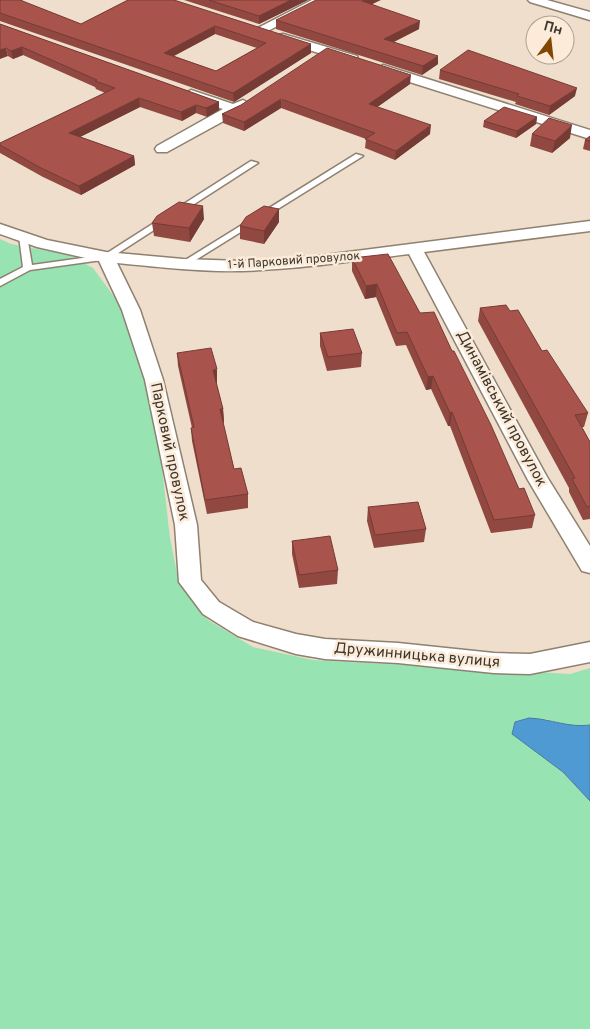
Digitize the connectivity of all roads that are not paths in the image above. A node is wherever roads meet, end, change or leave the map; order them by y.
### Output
1 (321, 0) edge
2 (534, 0) edge
3 (590, 16) edge
4 (325, 51) junction
5 (308, 61) edge
6 (178, 89) edge
7 (251, 98) edge
8 (235, 109) junction
9 (590, 135) edge
10 (162, 149) dead end
11 (359, 156) dead end
12 (254, 163) dead end
13 (590, 226) edge
14 (0, 229) edge
15 (23, 236) junction
16 (415, 250) junction
17 (106, 257) junction
18 (183, 264) junction
19 (28, 268) junction
20 (0, 283) edge
21 (590, 565) edge
22 (246, 629) joint
23 (590, 652) edge

1 - 4 street
2 - 3 street
4 - 5 street
4 - 9 street
6 - 8 street
7 - 8 street
8 - 10 street
11 - 18 lane
12 - 17 lane
13 - 16 street, 1-й Парковий провулок
14 - 15 street, 1-й Парковий провулок
15 - 17 street, 1-й Парковий провулок
15 - 19 lane
16 - 18 street, 1-й Парковий провулок
16 - 21 street, Динамівський провулок
17 - 18 street, 1-й Парковий провулок
17 - 19 lane
17 - 22 street, Парковий провулок
19 - 20 lane
22 - 23 street, Дружинницька вулиця

